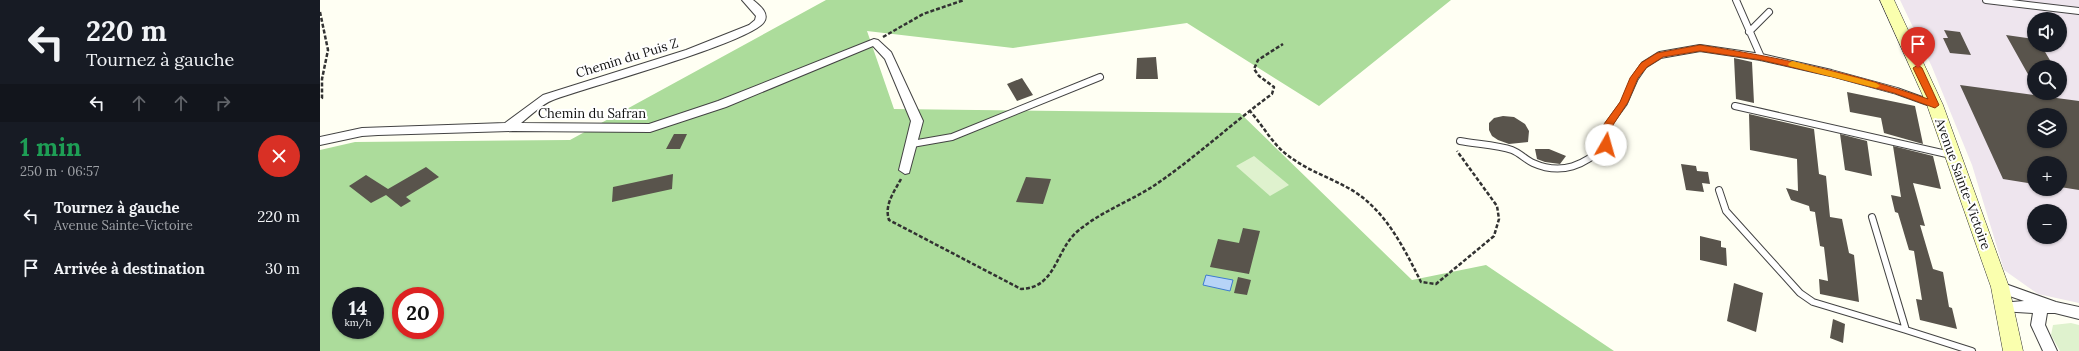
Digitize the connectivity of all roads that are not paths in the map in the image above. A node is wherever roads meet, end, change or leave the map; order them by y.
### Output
1 (747, 0) edge
2 (1736, 0) edge
3 (1887, 0) edge
4 (1986, 0) edge
5 (2079, 11) edge
6 (1769, 12) dead end
7 (1750, 32) junction
8 (1761, 57) junction
9 (1100, 77) dead end
10 (1935, 105) junction
11 (1735, 106) dead end
12 (506, 128) junction
13 (320, 141) edge
14 (1460, 142) road end
15 (912, 144) junction
16 (1953, 155) junction
17 (905, 170) road end
18 (1719, 190) dead end
19 (1872, 217) dead end
20 (2000, 287) junction
21 (2040, 304) junction
22 (2005, 307) junction
23 (2079, 313) edge
24 (1906, 330) junction
25 (1972, 351) edge
26 (2013, 351) edge
27 (2050, 351) edge

1 - 12 street, Chemin du Puis Z
2 - 7 lane
3 - 10 street, Avenue Sainte-Victoire
4 - 5 lane
6 - 7 lane
7 - 8 lane
8 - 10 lane
8 - 14 lane
9 - 15 lane
10 - 16 street, Avenue Sainte-Victoire
11 - 16 lane
12 - 13 street, Chemin du Safran
12 - 15 street, Chemin du Safran
15 - 17 street
16 - 20 street, Avenue Sainte-Victoire
18 - 24 lane
19 - 24 lane
20 - 21 street
20 - 22 street, Avenue Sainte-Victoire
21 - 22 street
21 - 23 street
21 - 27 street
22 - 26 street, Avenue Sainte-Victoire
24 - 25 lane

